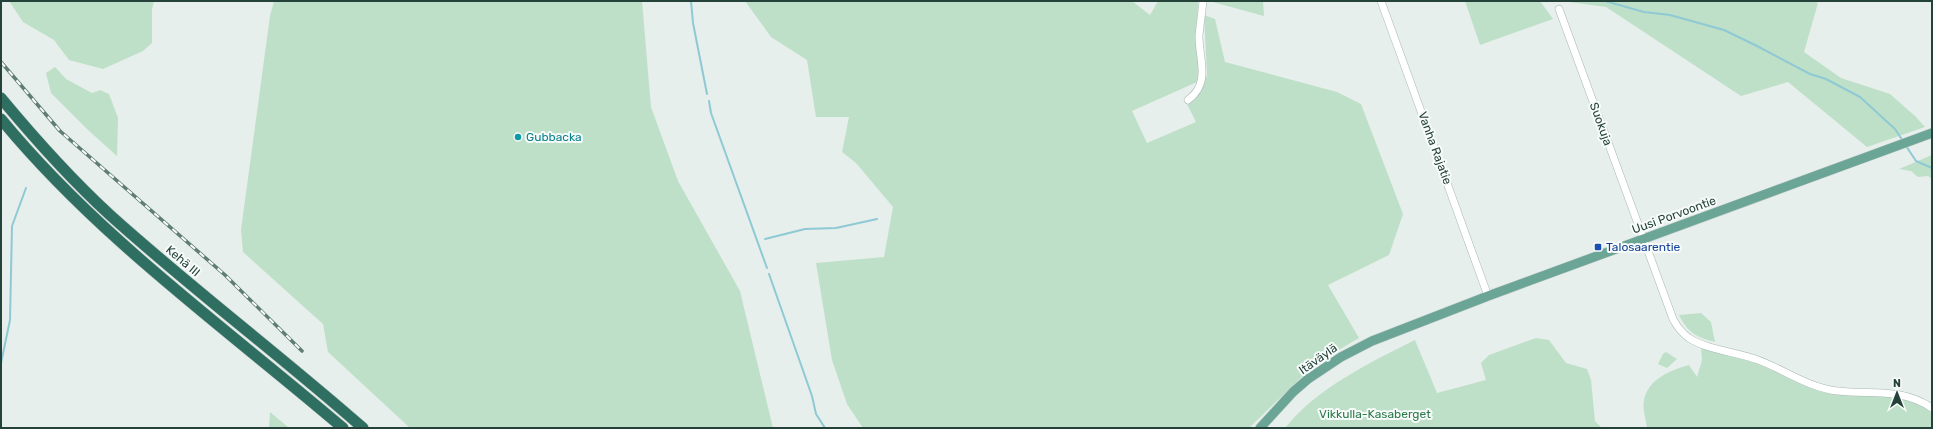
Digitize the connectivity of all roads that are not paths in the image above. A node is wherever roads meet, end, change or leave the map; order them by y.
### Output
1 (1203, 1) edge
2 (1381, 1) edge
3 (1559, 10) dead end
4 (1, 98) edge
5 (1188, 100) dead end
6 (1, 118) edge
7 (1932, 133) edge
8 (1644, 239) junction
9 (1488, 296) junction
10 (1402, 328) joint
11 (284, 378) junction
12 (1932, 408) edge
13 (333, 428) edge
14 (342, 428) edge
15 (363, 428) edge
16 (1260, 428) edge

1 - 5 street
2 - 9 street, Vanha Rajatie
3 - 8 street, Suokuja
4 - 15 highway, Kehä III
6 - 11 highway
7 - 8 main road, Uusi Porvoontie
8 - 9 main road, Uusi Porvoontie
8 - 12 street
9 - 10 main road, Uusi Porvoontie
10 - 16 main road, Itäväylä
11 - 13 highway
11 - 14 highway

